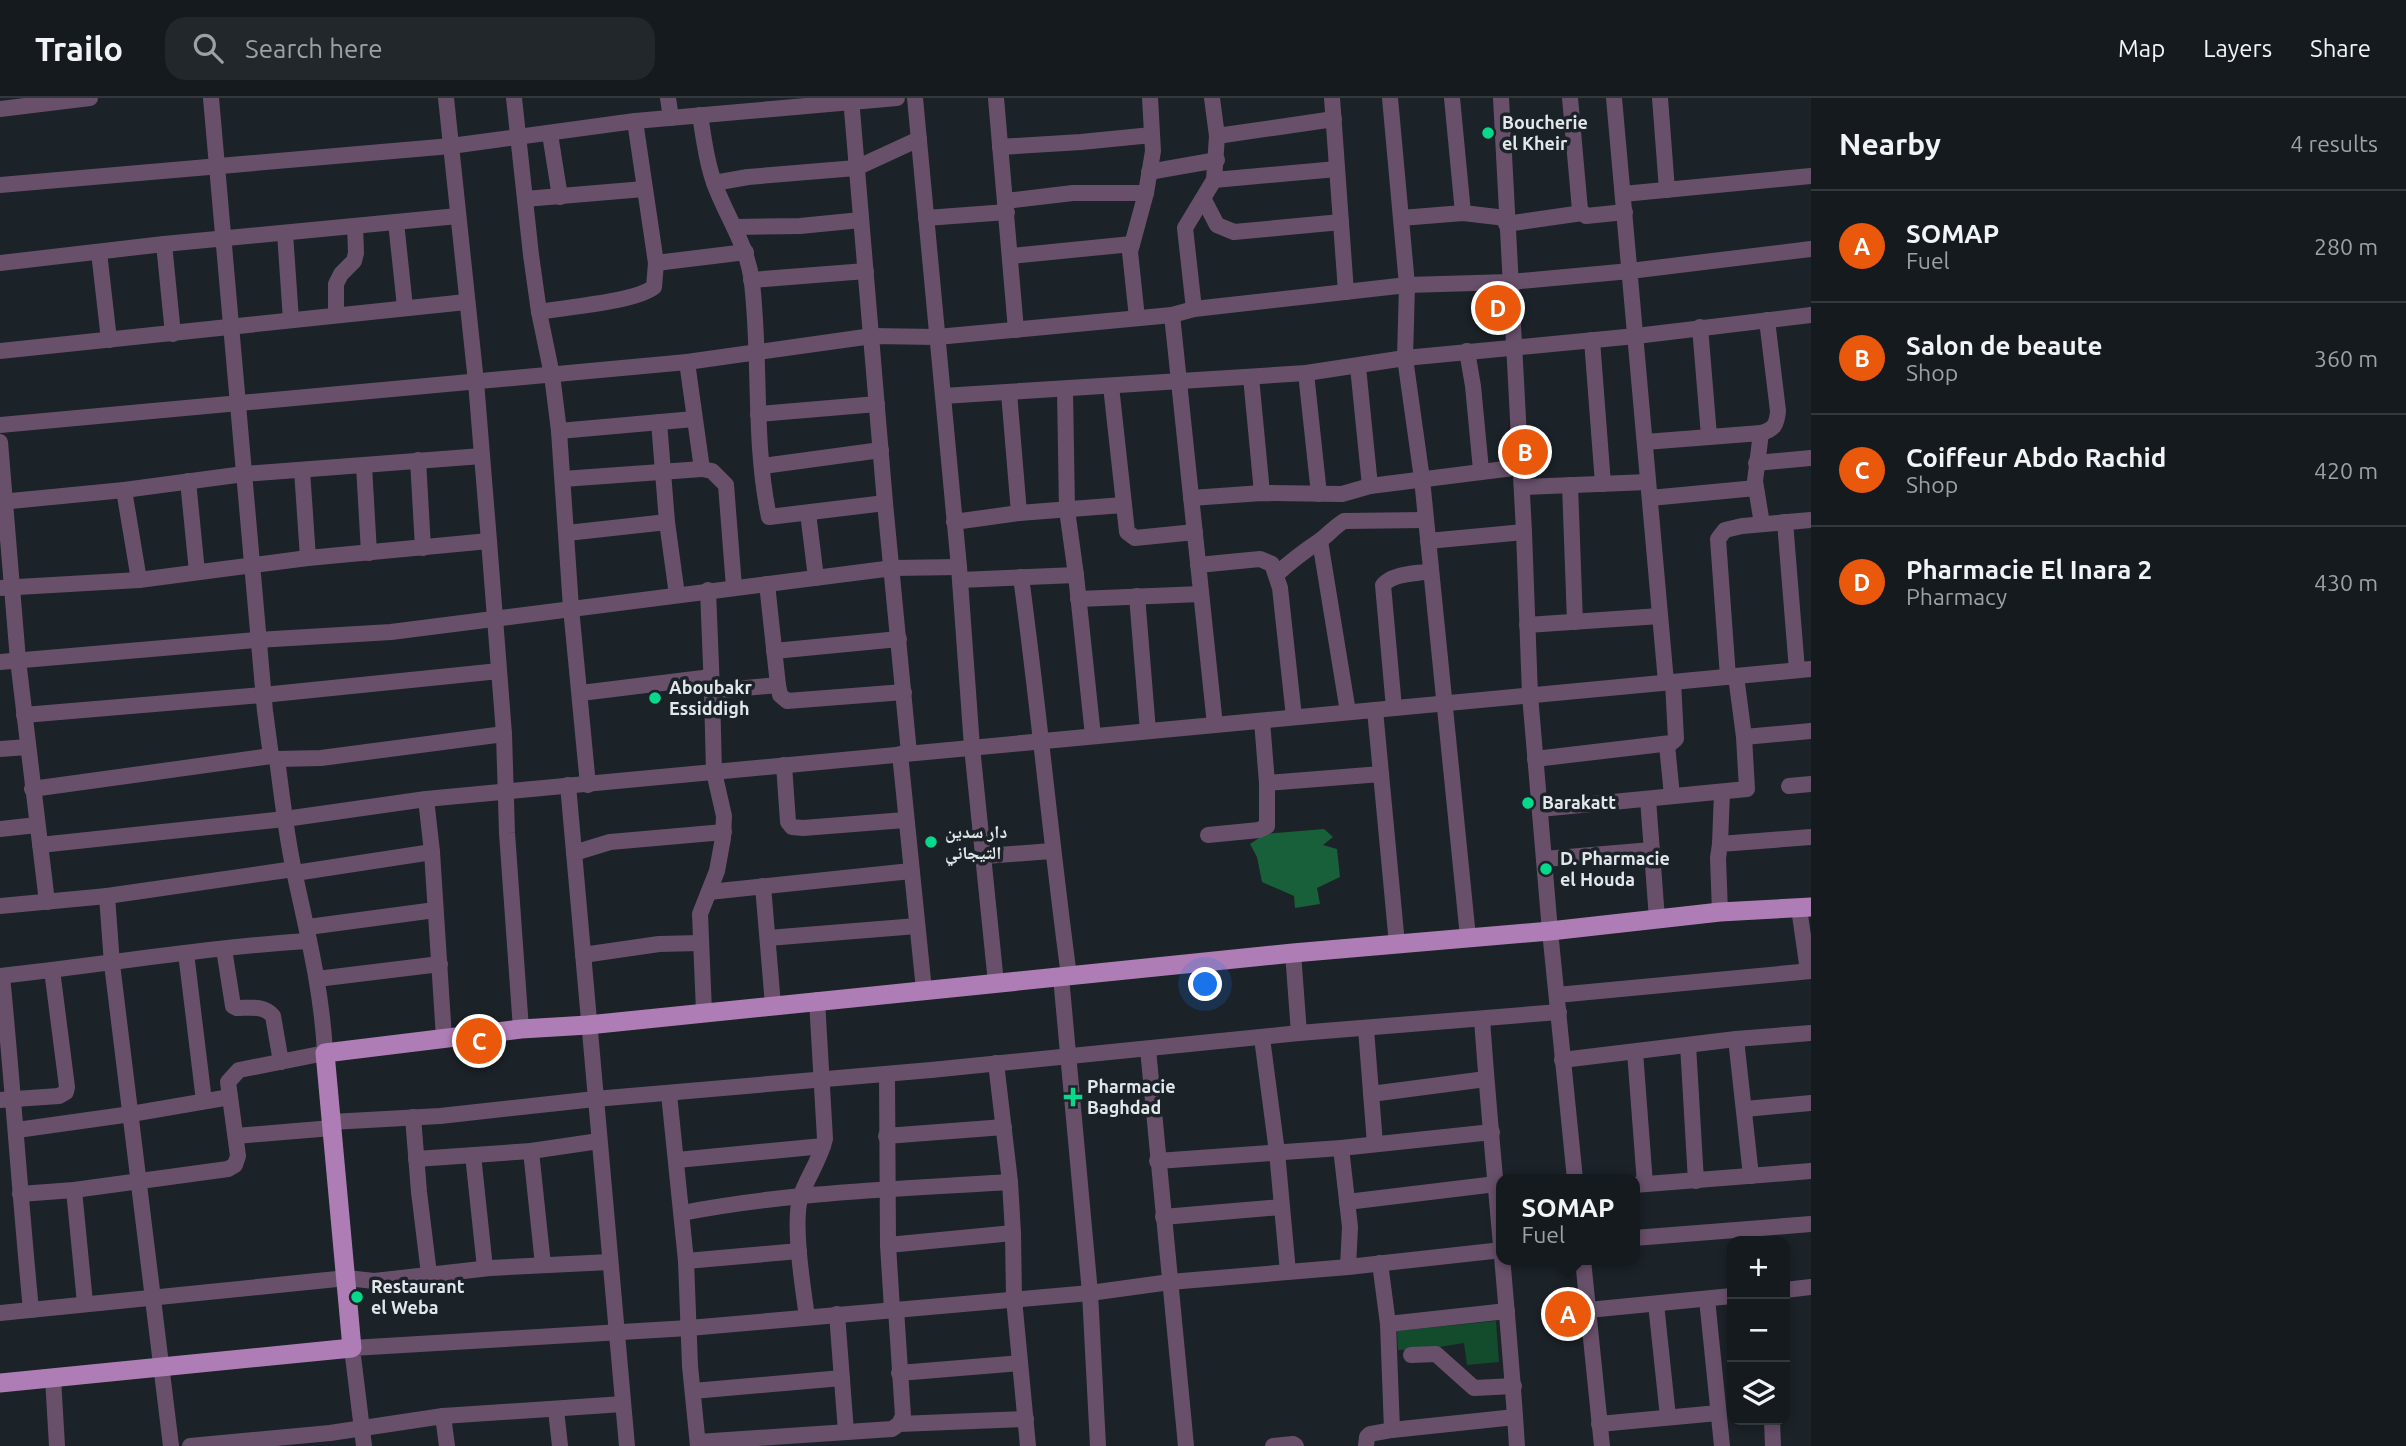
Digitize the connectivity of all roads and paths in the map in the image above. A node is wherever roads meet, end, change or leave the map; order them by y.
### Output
1 (90, 98) edge
2 (211, 98) edge
3 (446, 98) edge
4 (513, 98) edge
5 (668, 98) edge
6 (897, 98) edge
7 (915, 98) edge
8 (996, 98) edge
9 (1150, 98) edge
10 (1212, 98) edge
11 (1332, 98) edge
12 (1390, 98) edge
13 (1452, 98) edge
14 (1501, 98) edge
15 (1570, 98) edge
16 (1614, 98) edge
17 (1660, 98) edge
18 (851, 100) edge
19 (38, 101) edge
20 (736, 105) edge
21 (0, 109) edge
22 (700, 116) junction
23 (671, 118) junction
24 (1334, 119) junction
25 (635, 121) junction
26 (550, 134) junction
27 (1152, 135) junction
28 (1217, 136) junction
29 (517, 137) junction
30 (919, 139) junction
31 (451, 146) junction
32 (1000, 147) junction
33 (1217, 160) junction
34 (217, 166) junction
35 (856, 168) junction
36 (1338, 169) junction
37 (1149, 172) junction
38 (1811, 176) edge
39 (1214, 180) junction
40 (714, 183) junction
41 (0, 185) edge
42 (644, 189) junction
43 (1667, 190) junction
44 (1146, 193) junction
45 (1623, 194) junction
46 (559, 197) junction
47 (525, 198) junction
48 (1204, 200) junction
49 (1006, 206) junction
50 (1625, 212) junction
51 (1463, 213) junction
52 (1582, 213) junction
53 (458, 216) junction
54 (926, 218) junction
55 (1401, 218) junction
56 (861, 220) junction
57 (1506, 221) junction
58 (396, 222) junction
59 (1341, 222) junction
60 (355, 226) junction
61 (734, 227) junction
62 (285, 233) junction
63 (223, 239) junction
64 (164, 244) junction
65 (1132, 244) junction
66 (1811, 249) edge
67 (99, 252) junction
68 (746, 252) junction
69 (1010, 256) junction
70 (0, 263) edge
71 (656, 263) junction
72 (866, 271) junction
73 (1630, 271) junction
74 (751, 280) junction
75 (1510, 282) junction
76 (1407, 285) junction
77 (1346, 292) junction
78 (466, 302) junction
79 (405, 307) junction
80 (1194, 309) junction
81 (539, 312) junction
82 (336, 315) junction
83 (1172, 315) junction
84 (1811, 316) edge
85 (1137, 318) junction
86 (292, 320) junction
87 (1767, 320) junction
88 (232, 327) junction
89 (1700, 327) junction
90 (1016, 330) junction
91 (173, 334) junction
92 (872, 336) junction
93 (1636, 336) junction
94 (937, 337) junction
95 (109, 340) junction
96 (1592, 340) junction
97 (1514, 346) junction
98 (0, 351) edge
99 (1467, 351) junction
100 (756, 353) junction
101 (1405, 358) junction
102 (687, 362) junction
103 (1358, 367) junction
104 (1306, 373) junction
105 (552, 375) junction
106 (1251, 377) junction
107 (1179, 380) junction
108 (476, 382) junction
109 (1111, 386) junction
110 (1065, 390) junction
111 (1009, 393) junction
112 (943, 396) junction
113 (238, 404) junction
114 (877, 404) junction
115 (758, 414) junction
116 (694, 419) junction
117 (659, 422) junction
118 (0, 425) edge
119 (559, 431) junction
120 (1761, 433) junction
121 (1709, 436) junction
122 (0, 442) edge
123 (1645, 442) junction
124 (881, 450) junction
125 (482, 456) junction
126 (1811, 458) edge
127 (418, 460) junction
128 (1756, 463) junction
129 (364, 466) junction
130 (763, 466) junction
131 (1521, 467) junction
132 (302, 470) junction
133 (702, 470) junction
134 (1481, 470) junction
135 (663, 473) junction
136 (244, 474) junction
137 (563, 479) junction
138 (1422, 479) junction
139 (188, 481) junction
140 (1603, 484) junction
141 (1570, 485) junction
142 (1370, 486) junction
143 (1522, 487) junction
144 (1756, 488) junction
145 (124, 490) junction
146 (1649, 490) junction
147 (1262, 493) junction
148 (1319, 494) junction
149 (1342, 494) junction
150 (1191, 498) junction
151 (3, 501) edge
152 (885, 503) junction
153 (1123, 505) junction
154 (1067, 510) junction
155 (808, 513) junction
156 (1019, 513) junction
157 (1426, 520) junction
158 (1811, 520) edge
159 (667, 522) junction
160 (954, 522) junction
161 (1344, 522) junction
162 (1785, 522) junction
163 (1762, 524) junction
164 (1195, 532) junction
165 (1524, 532) junction
166 (567, 533) junction
167 (489, 541) junction
168 (1320, 541) junction
169 (1428, 541) junction
170 (423, 548) junction
171 (369, 553) junction
172 (308, 558) junction
173 (252, 564) junction
174 (1198, 565) junction
175 (893, 568) junction
176 (197, 572) junction
177 (1432, 572) junction
178 (959, 573) junction
179 (1277, 574) junction
180 (1076, 575) junction
181 (1021, 577) junction
182 (816, 578) junction
183 (139, 580) junction
184 (767, 584) junction
185 (6, 587) edge
186 (734, 587) junction
187 (708, 590) junction
188 (1201, 594) junction
189 (677, 595) junction
190 (1137, 596) junction
191 (1078, 599) junction
192 (571, 608) junction
193 (1660, 616) junction
194 (495, 617) junction
195 (1575, 622) junction
196 (1527, 625) junction
197 (899, 639) junction
198 (257, 640) junction
199 (774, 652) junction
200 (18, 660) junction
201 (0, 662) edge
202 (1804, 669) edge
203 (499, 671) junction
204 (1732, 676) junction
205 (1670, 682) junction
206 (711, 684) junction
207 (778, 685) junction
208 (904, 692) junction
209 (581, 693) junction
210 (263, 695) junction
211 (1530, 695) junction
212 (1446, 703) junction
213 (1394, 708) junction
214 (1375, 710) junction
215 (1348, 712) junction
216 (24, 715) junction
217 (1294, 717) junction
218 (1262, 721) junction
219 (1215, 725) junction
220 (1148, 731) junction
221 (1811, 731) edge
222 (504, 734) junction
223 (1093, 736) junction
224 (1744, 737) junction
225 (1041, 741) junction
226 (1667, 745) junction
227 (28, 747) junction
228 (972, 747) junction
229 (0, 749) edge
230 (905, 753) junction
231 (274, 757) junction
232 (1535, 759) junction
233 (784, 765) junction
234 (713, 772) junction
235 (1381, 774) junction
236 (1267, 783) junction
237 (1811, 784) edge
238 (568, 785) junction
239 (588, 785) junction
240 (1789, 786) dead end
241 (32, 789) junction
242 (507, 791) junction
243 (1722, 792) junction
244 (1672, 796) junction
245 (426, 799) junction
246 (1648, 799) junction
247 (1540, 809) junction
248 (285, 819) junction
249 (905, 820) junction
250 (37, 825) junction
251 (0, 829) edge
252 (724, 832) junction
253 (1208, 835) dead end
254 (1811, 837) edge
255 (1720, 844) junction
256 (40, 845) junction
257 (1652, 850) junction
258 (432, 852) junction
259 (1052, 852) junction
260 (574, 853) junction
261 (985, 856) junction
262 (1544, 859) junction
263 (294, 871) junction
264 (911, 871) junction
265 (763, 886) junction
266 (709, 892) junction
267 (107, 896) junction
268 (47, 902) junction
269 (0, 906) edge
270 (1805, 907) edge
271 (435, 910) junction
272 (1720, 912) junction
273 (1657, 919) junction
274 (917, 926) junction
275 (1550, 931) junction
276 (309, 934) junction
277 (1468, 937) junction
278 (768, 938) junction
279 (699, 943) junction
280 (1397, 944) junction
281 (225, 949) junction
282 (186, 953) junction
283 (1293, 953) junction
284 (583, 955) junction
285 (112, 964) junction
286 (440, 964) junction
287 (52, 970) junction
288 (1809, 971) edge
289 (1, 976) edge
290 (1065, 976) junction
291 (317, 979) junction
292 (996, 983) junction
293 (924, 990) junction
294 (1557, 995) junction
295 (817, 1000) junction
296 (773, 1005) junction
297 (704, 1012) junction
298 (1559, 1012) junction
299 (1482, 1019) junction
300 (589, 1025) junction
301 (521, 1029) junction
302 (1366, 1029) junction
303 (1299, 1033) junction
304 (1811, 1033) edge
305 (444, 1038) junction
306 (1262, 1038) junction
307 (1736, 1039) junction
308 (1688, 1045) junction
309 (1148, 1049) junction
310 (1635, 1052) junction
311 (325, 1053) junction
312 (1070, 1055) junction
313 (1562, 1060) junction
314 (281, 1062) junction
315 (996, 1063) junction
316 (887, 1074) junction
317 (1486, 1079) junction
318 (821, 1080) junction
319 (669, 1094) junction
320 (1371, 1094) junction
321 (230, 1097) junction
322 (595, 1099) junction
323 (7, 1100) edge
324 (204, 1101) junction
325 (1811, 1103) edge
326 (1745, 1109) junction
327 (131, 1114) junction
328 (414, 1117) junction
329 (332, 1125) junction
330 (1004, 1127) junction
331 (17, 1130) junction
332 (1492, 1132) junction
333 (236, 1136) junction
334 (886, 1136) junction
335 (599, 1142) junction
336 (1375, 1144) junction
337 (823, 1146) junction
338 (1341, 1148) junction
339 (531, 1151) junction
340 (1277, 1152) junction
341 (473, 1155) junction
342 (18, 1157) junction
343 (0, 1159) edge
344 (416, 1159) junction
345 (677, 1160) junction
346 (1157, 1161) junction
347 (1811, 1171) edge
348 (1574, 1174) edge
349 (1640, 1174) edge
350 (1751, 1176) junction
351 (140, 1181) junction
352 (1696, 1181) junction
353 (1010, 1182) junction
354 (1496, 1184) joint
355 (1640, 1184) edge
356 (74, 1190) junction
357 (887, 1190) junction
358 (20, 1194) junction
359 (800, 1197) junction
360 (1347, 1202) junction
361 (1281, 1207) junction
362 (682, 1213) junction
363 (1163, 1217) junction
364 (1811, 1224) edge
365 (1013, 1233) junction
366 (1640, 1238) edge
367 (888, 1245) junction
368 (799, 1251) junction
369 (1496, 1251) edge
370 (686, 1261) junction
371 (610, 1262) junction
372 (1381, 1263) junction
373 (543, 1265) junction
374 (1502, 1265) edge
375 (1584, 1265) edge
376 (1348, 1267) junction
377 (485, 1268) junction
378 (1289, 1272) junction
379 (429, 1274) junction
380 (347, 1278) junction
381 (1170, 1282) junction
382 (1811, 1287) edge
383 (1790, 1289) edge
384 (1090, 1293) junction
385 (154, 1296) junction
386 (1727, 1296) edge
387 (1014, 1298) junction
388 (1707, 1298) junction
389 (85, 1303) junction
390 (1656, 1304) junction
391 (894, 1309) junction
392 (31, 1310) junction
393 (1588, 1310) junction
394 (1507, 1311) junction
395 (0, 1313) edge
396 (837, 1314) junction
397 (807, 1317) junction
398 (1388, 1324) junction
399 (689, 1328) junction
400 (616, 1332) junction
401 (352, 1348) junction
402 (1410, 1355) dead end
403 (1020, 1363) junction
404 (163, 1367) junction
405 (899, 1374) junction
406 (53, 1378) junction
407 (842, 1378) junction
408 (0, 1383) edge
409 (1514, 1386) junction
410 (692, 1391) junction
411 (623, 1404) junction
412 (556, 1410) junction
413 (1718, 1413) junction
414 (443, 1416) junction
415 (1516, 1417) junction
416 (1668, 1417) junction
417 (1026, 1419) junction
418 (900, 1424) junction
419 (1599, 1424) junction
420 (1772, 1425) edge
421 (362, 1427) junction
422 (1392, 1430) junction
423 (846, 1432) junction
424 (880, 1438) edge
425 (817, 1440) edge
426 (274, 1442) edge
427 (240, 1444) edge
428 (698, 1444) edge
429 (57, 1446) edge
430 (171, 1446) edge
431 (190, 1446) edge
432 (364, 1446) edge
433 (447, 1446) edge
434 (560, 1446) edge
435 (627, 1446) edge
436 (1028, 1446) edge
437 (1098, 1446) edge
438 (1186, 1446) edge
439 (1273, 1446) edge
440 (1296, 1446) edge
441 (1366, 1446) edge
442 (1517, 1446) edge
443 (1602, 1446) edge
444 (1722, 1446) edge
445 (1773, 1446) edge

1 - 19 street
2 - 34 street
3 - 31 street
4 - 29 street
5 - 23 street
6 - 18 street
7 - 30 street
8 - 32 street
9 - 27 street
10 - 28 street
11 - 24 street
12 - 55 street
13 - 51 street
14 - 57 street
15 - 52 street
16 - 45 street
17 - 43 street
18 - 20 street
18 - 35 street
19 - 21 street
20 - 22 street
22 - 23 street
22 - 40 street
23 - 25 street
24 - 28 street
24 - 36 street
25 - 26 street
25 - 42 street
26 - 29 street
26 - 46 street
27 - 32 street
27 - 37 street
28 - 33 street
29 - 31 street
29 - 47 street
30 - 35 street
30 - 54 street
31 - 34 street
31 - 53 street
32 - 49 street
33 - 37 street
33 - 39 street
34 - 41 street
34 - 63 street
35 - 40 street
35 - 56 street
36 - 39 street
36 - 59 street
37 - 44 street
38 - 43 street
39 - 48 street
40 - 61 street
42 - 46 street
42 - 71 street
43 - 45 street
44 - 49 street
44 - 65 street
45 - 50 street
46 - 47 street
47 - 81 street
48 - 59 street
48 - 80 street
49 - 54 street
49 - 69 street
50 - 52 street
50 - 73 street
51 - 55 street
51 - 57 street
52 - 57 street
53 - 58 street
53 - 78 street
54 - 94 street
55 - 76 street
56 - 61 street
56 - 72 street
57 - 75 street
58 - 60 street
58 - 79 street
59 - 77 street
60 - 62 street
60 - 82 street
61 - 68 street
62 - 63 street
62 - 86 street
63 - 64 street
63 - 88 street
64 - 67 street
64 - 91 street
65 - 69 street
65 - 85 street
66 - 73 street
67 - 70 street
67 - 95 street
68 - 71 street
68 - 74 street
69 - 90 street
71 - 81 street
72 - 74 street
72 - 92 street
73 - 75 street
73 - 93 street
74 - 100 street
75 - 76 street
75 - 97 street
76 - 77 street
76 - 101 street
77 - 80 street
78 - 79 street
78 - 108 street
79 - 82 street
80 - 83 street
81 - 105 street
82 - 86 street
83 - 85 street
83 - 107 street
84 - 87 street
85 - 90 street
86 - 88 street
87 - 89 street
87 - 120 street
88 - 91 street
88 - 113 street
89 - 93 street
89 - 121 street
90 - 94 street
91 - 95 street
92 - 94 street
92 - 100 street
92 - 114 street
93 - 96 street
93 - 123 street
94 - 112 street
95 - 98 street
96 - 97 street
96 - 140 street
97 - 99 street
97 - 131 street
99 - 101 street
99 - 134 street
100 - 102 street
100 - 115 street
101 - 103 street
101 - 138 street
102 - 105 street
102 - 116 street
103 - 104 street
103 - 142 street
104 - 106 street
104 - 148 street
105 - 108 street
105 - 119 street
106 - 107 street
106 - 147 street
107 - 109 street
107 - 150 street
108 - 113 street
108 - 125 street
109 - 110 street
109 - 153 street
110 - 111 street
110 - 154 street
111 - 112 street
111 - 156 street
112 - 160 street
113 - 118 street
113 - 136 street
114 - 115 street
114 - 124 street
115 - 130 street
116 - 117 street
116 - 133 street
117 - 119 street
117 - 135 street
119 - 137 street
120 - 121 street
120 - 128 street
121 - 123 street
122 - 151 street
123 - 146 street
124 - 130 street
124 - 152 street
125 - 127 street
125 - 167 street
126 - 128 street
127 - 129 street
127 - 170 street
128 - 144 street
129 - 132 street
129 - 171 street
130 - 155 street
131 - 134 street
131 - 143 street
132 - 136 street
132 - 172 street
133 - 135 street
133 - 186 street
134 - 138 street
135 - 137 street
135 - 159 street
136 - 139 street
136 - 173 street
137 - 166 street
138 - 142 street
138 - 157 street
139 - 145 street
139 - 176 street
140 - 141 street
140 - 146 street
141 - 143 street
141 - 195 street
142 - 149 street
143 - 165 street
144 - 146 street
144 - 163 street
145 - 151 street
145 - 183 street
146 - 193 street
147 - 148 street
147 - 150 street
148 - 149 street
149 - 161 street
150 - 164 street
151 - 185 street
152 - 155 street
152 - 175 street
153 - 154 street
153 - 164 street
154 - 156 street
154 - 180 street
155 - 182 street
156 - 160 street
157 - 161 street
157 - 169 street
158 - 162 street
159 - 166 street
159 - 189 street
160 - 178 street
161 - 168 street
162 - 163 street
162 - 202 street
163 - 204 street
164 - 174 street
165 - 169 street
165 - 196 street
166 - 192 street
167 - 170 street
167 - 194 street
168 - 179 street
168 - 215 street
169 - 177 street
170 - 171 street
171 - 172 street
172 - 173 street
173 - 176 street
173 - 198 street
174 - 179 street
174 - 188 street
175 - 178 street
175 - 182 street
175 - 197 street
176 - 183 street
177 - 212 street
177 - 213 street
178 - 181 street
178 - 228 street
179 - 217 street
180 - 181 street
180 - 191 street
181 - 225 street
182 - 184 street
183 - 185 street
184 - 186 street
184 - 199 street
185 - 200 street
186 - 187 street
187 - 189 street
187 - 206 street
188 - 190 street
188 - 219 street
189 - 192 street
190 - 191 street
190 - 220 street
191 - 223 street
192 - 194 street
192 - 209 street
193 - 195 street
193 - 205 street
194 - 198 street
194 - 203 street
195 - 196 street
196 - 211 street
197 - 199 street
197 - 208 street
198 - 200 street
198 - 210 street
199 - 207 street
200 - 201 street
200 - 216 street
202 - 204 street
203 - 210 street
203 - 222 street
204 - 205 street
204 - 224 street
205 - 211 street
205 - 226 street
206 - 207 street
206 - 209 street
206 - 234 street
207 - 208 street
208 - 230 street
209 - 239 street
210 - 216 street
210 - 231 street
211 - 212 street
211 - 232 street
212 - 213 street
212 - 277 street
213 - 214 street
214 - 215 street
214 - 235 street
215 - 217 street
216 - 227 street
217 - 218 street
218 - 219 street
218 - 236 street
219 - 220 street
220 - 223 street
221 - 224 street
222 - 231 street
222 - 242 street
223 - 225 street
224 - 243 street
225 - 228 street
225 - 259 street
226 - 232 street
226 - 244 street
227 - 229 street
227 - 241 street
228 - 230 street
228 - 261 street
230 - 233 street
230 - 249 street
231 - 241 street
231 - 248 street
232 - 247 street
233 - 234 street
233 - 249 street
234 - 239 street
234 - 252 street
235 - 236 street
235 - 280 street
236 - 253 street
237 - 240 street
238 - 239 street
238 - 242 street
238 - 260 street
241 - 250 street
242 - 245 street
242 - 301 street
243 - 244 street
243 - 255 street
244 - 246 street
245 - 248 street
245 - 258 street
246 - 247 street
246 - 257 street
247 - 262 street
248 - 256 street
248 - 263 street
249 - 264 street
250 - 251 street
250 - 256 street
252 - 260 street
252 - 266 street
254 - 255 street
255 - 272 street
256 - 268 street
257 - 262 street
257 - 273 street
258 - 263 street
258 - 271 street
259 - 261 street
259 - 290 street
260 - 284 street
261 - 292 street
262 - 275 street
263 - 267 street
263 - 276 street
264 - 265 street
264 - 274 street
265 - 266 street
265 - 278 street
266 - 279 street
267 - 268 street
267 - 285 street
268 - 269 street
270 - 272 main road
270 - 288 street
271 - 276 street
271 - 286 street
272 - 273 main road
273 - 275 main road
274 - 278 street
274 - 293 street
275 - 277 main road
275 - 294 street
276 - 281 street
276 - 291 street
277 - 280 main road
278 - 296 street
279 - 284 street
279 - 297 street
280 - 283 main road
281 - 282 street
281 - 314 street
282 - 285 street
282 - 324 street
283 - 290 main road
283 - 303 street
284 - 300 street
285 - 287 street
285 - 327 street
286 - 291 street
286 - 305 street
287 - 289 street
287 - 323 street
288 - 294 street
289 - 323 street
290 - 292 main road
290 - 312 street
291 - 311 street
292 - 293 main road
293 - 295 main road
294 - 298 street
295 - 296 main road
295 - 318 street
296 - 297 main road
297 - 300 main road
298 - 299 street
298 - 313 street
299 - 302 street
299 - 317 street
300 - 301 main road
300 - 322 street
301 - 305 main road
302 - 303 street
302 - 320 street
303 - 306 street
304 - 307 street
305 - 311 main road
306 - 309 street
306 - 340 street
307 - 308 street
307 - 326 street
308 - 310 street
308 - 352 street
309 - 312 street
309 - 346 street
310 - 313 street
310 - 349 street
311 - 314 street
311 - 329 main road
312 - 315 street
312 - 384 street
313 - 348 street
314 - 321 street
315 - 316 street
315 - 330 street
316 - 318 street
316 - 334 street
317 - 320 street
317 - 332 street
318 - 319 street
318 - 337 street
319 - 322 street
319 - 345 street
320 - 336 street
321 - 324 street
321 - 333 street
322 - 328 street
322 - 335 street
323 - 331 street
324 - 327 street
325 - 326 street
326 - 350 street
327 - 331 street
327 - 351 street
328 - 329 street
328 - 344 street
329 - 333 street
329 - 380 main road
330 - 334 street
330 - 353 street
331 - 342 street
332 - 336 street
332 - 354 street
333 - 351 street
334 - 357 street
335 - 339 street
335 - 371 street
336 - 338 street
337 - 345 street
337 - 359 street
338 - 340 street
338 - 360 street
339 - 341 street
339 - 373 street
340 - 346 street
340 - 361 street
341 - 344 street
341 - 377 street
342 - 343 street
342 - 358 street
344 - 379 street
345 - 362 street
346 - 363 street
347 - 350 street
350 - 352 street
351 - 356 street
351 - 385 street
352 - 355 street
353 - 357 street
353 - 365 street
354 - 360 street
356 - 358 street
356 - 389 street
357 - 359 street
357 - 367 street
358 - 392 street
359 - 362 street
359 - 368 street
360 - 376 street
361 - 363 street
361 - 378 street
362 - 370 street
363 - 381 street
364 - 366 street
365 - 367 street
365 - 387 street
367 - 391 street
368 - 370 street
368 - 397 street
369 - 372 street
370 - 399 street
371 - 373 street
371 - 400 street
372 - 376 street
372 - 398 street
373 - 377 street
374 - 394 street
375 - 393 street
376 - 378 street
377 - 379 street
378 - 381 street
379 - 380 street
380 - 385 street
380 - 401 main road
381 - 384 street
381 - 438 street
382 - 383 street
384 - 387 street
384 - 437 street
385 - 389 street
385 - 404 street
386 - 388 street
387 - 391 street
387 - 403 street
388 - 390 street
388 - 413 street
389 - 392 street
390 - 393 street
390 - 416 street
391 - 396 street
391 - 405 street
392 - 395 street
393 - 419 street
394 - 398 street
394 - 409 street
396 - 397 street
396 - 407 street
397 - 399 street
398 - 422 street
399 - 400 street
399 - 410 street
400 - 401 street
400 - 411 street
401 - 404 main road
401 - 421 street
402 - 409 street
403 - 405 street
403 - 417 street
404 - 406 main road
404 - 430 street
405 - 418 street
406 - 408 main road
406 - 429 street
407 - 410 street
407 - 423 street
409 - 415 street
410 - 428 street
411 - 412 street
411 - 435 street
412 - 414 street
412 - 434 street
413 - 416 street
413 - 444 street
414 - 421 street
414 - 433 street
415 - 422 street
415 - 442 street
416 - 419 street
417 - 418 street
417 - 436 street
418 - 424 street
419 - 443 street
420 - 445 street
421 - 426 street
421 - 432 street
422 - 441 street
423 - 424 street
423 - 425 street
425 - 428 street
426 - 427 street
427 - 431 street
439 - 440 street

